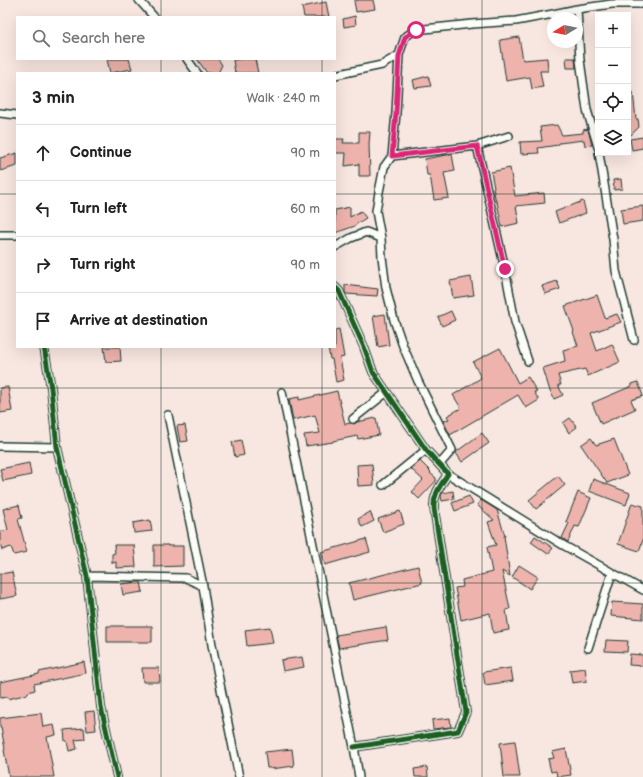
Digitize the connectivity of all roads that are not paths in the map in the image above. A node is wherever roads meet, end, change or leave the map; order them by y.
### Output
1 (139, 0) edge
2 (643, 4) edge
3 (577, 9) junction
4 (156, 15) edge
5 (399, 56) junction
6 (187, 60) edge
7 (196, 72) edge
8 (336, 75) edge
9 (0, 113) edge
10 (16, 115) edge
11 (508, 136) dead end
12 (595, 137) edge
13 (477, 146) junction
14 (392, 156) junction
15 (599, 156) edge
16 (0, 235) edge
17 (16, 235) edge
18 (381, 238) junction
19 (336, 246) edge
20 (336, 288) edge
21 (634, 340) dead end
22 (44, 348) edge
23 (528, 361) dead end
24 (282, 392) dead end
25 (387, 392) junction
26 (168, 415) dead end
27 (353, 419) dead end
28 (0, 446) edge
29 (57, 447) junction
30 (426, 450) junction
31 (440, 464) junction
32 (448, 474) junction
33 (383, 485) dead end
34 (612, 573) junction
35 (87, 576) junction
36 (203, 586) junction
37 (643, 590) edge
38 (588, 648) dead end
39 (354, 747) junction
40 (116, 777) edge
41 (239, 777) edge
42 (359, 777) edge

1 - 4 street
2 - 3 street
3 - 5 street
3 - 12 street
5 - 8 street
5 - 14 street
6 - 7 street
9 - 10 street
11 - 13 street
13 - 14 street
13 - 23 street
14 - 18 street
15 - 21 street
16 - 17 street
18 - 19 street
18 - 31 street
20 - 25 street
22 - 29 street
24 - 39 street
25 - 27 street
25 - 30 street
26 - 36 street
28 - 29 street
29 - 35 street
30 - 31 street
30 - 33 street
31 - 32 street
32 - 34 street
32 - 39 street
34 - 37 street
34 - 38 street
35 - 36 street
35 - 40 street
36 - 41 street
39 - 42 street

